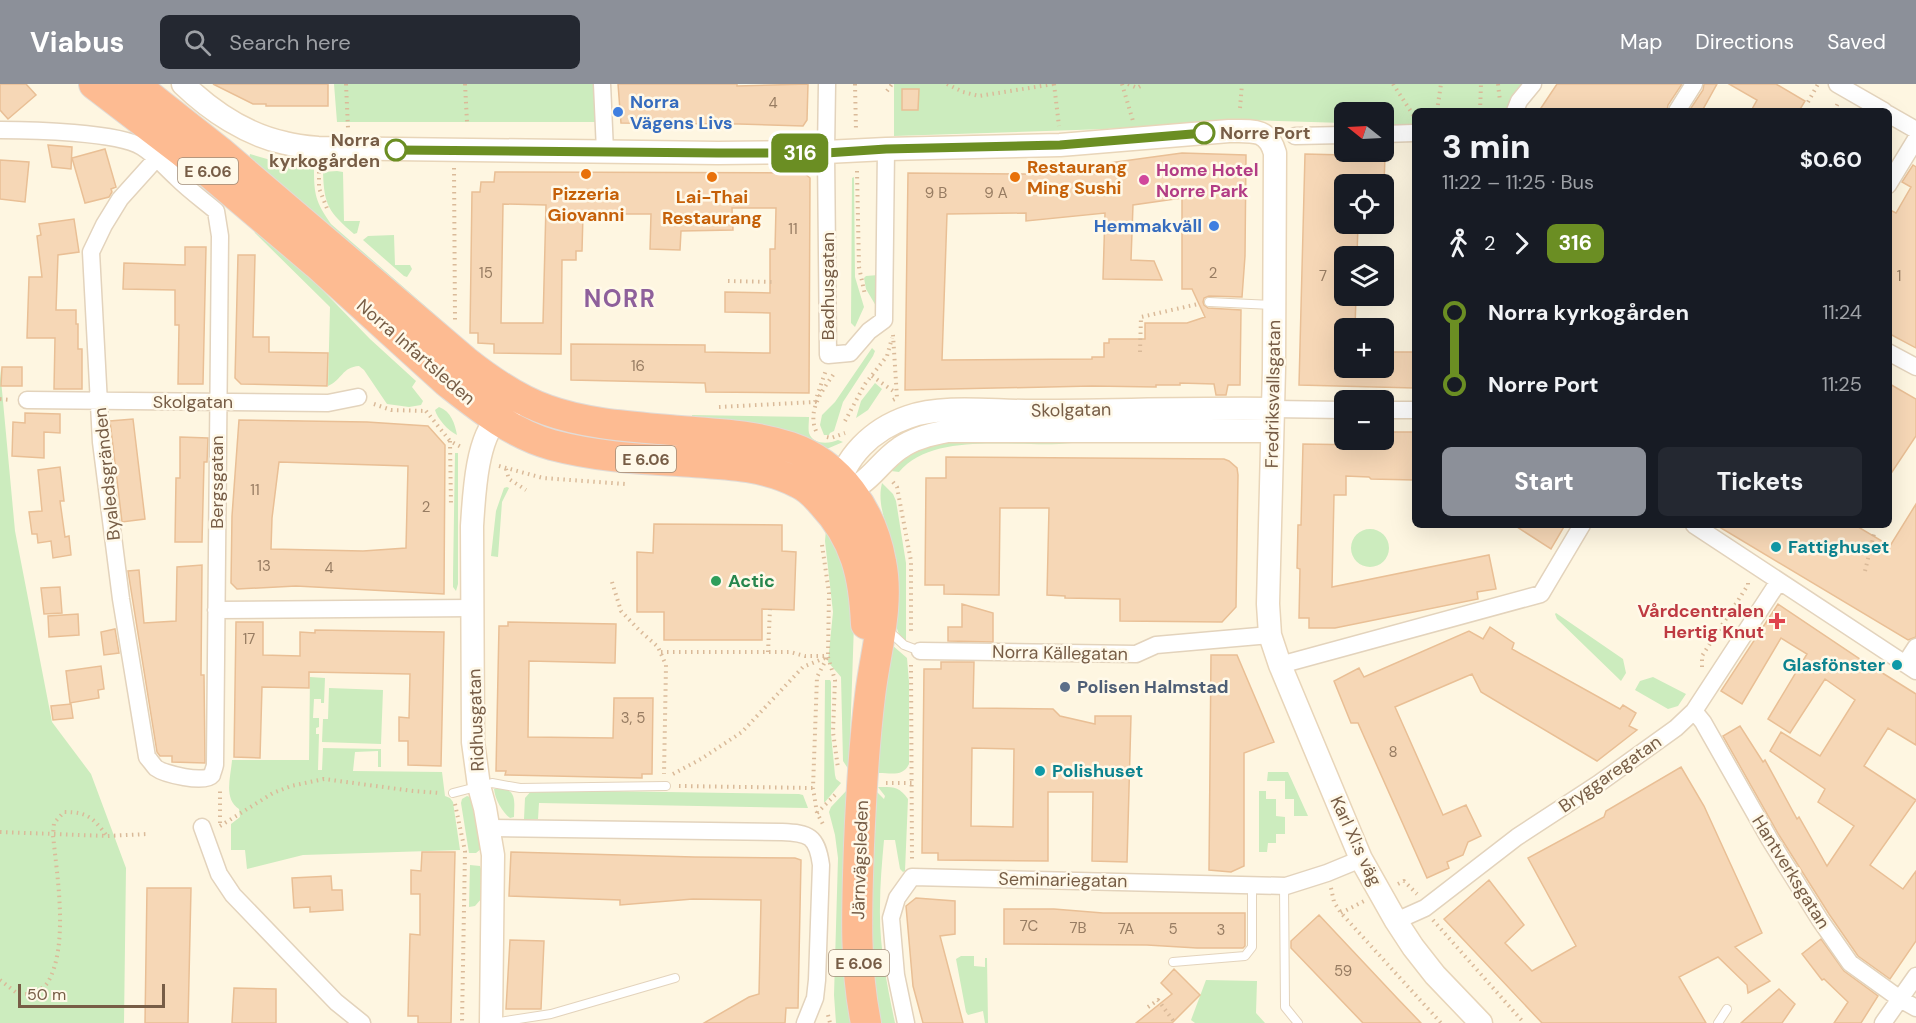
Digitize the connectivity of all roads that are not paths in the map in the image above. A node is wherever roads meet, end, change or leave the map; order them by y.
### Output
1 (94, 84) edge
2 (134, 84) edge
3 (183, 84) edge
4 (602, 84) edge
5 (827, 84) edge
6 (1533, 84) edge
7 (1694, 84) edge
8 (1837, 84) edge
9 (1516, 108) edge
10 (1679, 108) edge
11 (1879, 108) edge
12 (1892, 116) edge
13 (0, 130) edge
14 (1916, 130) edge
15 (1412, 133) edge
16 (1394, 134) edge
17 (1334, 135) edge
18 (1295, 136) dead end
19 (1916, 139) edge
20 (886, 149) junction
21 (605, 151) junction
22 (826, 153) junction
23 (156, 159) junction
24 (1892, 178) edge
25 (1209, 302) road end
26 (1275, 305) junction
27 (1892, 354) edge
28 (1916, 367) edge
29 (489, 380) junction
30 (358, 397) road end
31 (27, 400) dead end
32 (99, 401) junction
33 (218, 402) junction
34 (537, 406) junction
35 (1394, 410) edge
36 (1412, 410) edge
37 (1334, 411) edge
38 (497, 419) junction
39 (1272, 420) junction
40 (800, 484) junction
41 (842, 487) junction
42 (1580, 528) edge
43 (1700, 528) edge
44 (831, 534) junction
45 (1779, 581) junction
46 (473, 608) junction
47 (883, 609) junction
48 (216, 610) junction
49 (1270, 635) junction
50 (1916, 647) edge
51 (916, 650) joint
52 (1280, 665) junction
53 (1911, 667) edge
54 (870, 696) junction
55 (1694, 711) junction
56 (192, 778) joint
57 (479, 786) junction
58 (666, 786) road end
59 (453, 793) road end
60 (202, 827) dead end
61 (489, 828) junction
62 (1361, 859) junction
63 (1252, 885) junction
64 (1284, 886) junction
65 (1396, 921) junction
66 (1173, 962) dead end
67 (1916, 976) edge
68 (675, 978) dead end
69 (1900, 999) junction
70 (1916, 1008) edge
71 (1727, 1009) dead end
72 (806, 1022) edge
73 (362, 1023) edge
74 (492, 1023) edge
75 (866, 1023) edge
76 (906, 1023) edge
77 (1298, 1023) edge
78 (1481, 1023) edge
79 (1718, 1023) edge
80 (1883, 1023) edge

1 - 38 highway, Norra Infartsleden / E 6.06
2 - 29 highway, Norra Infartsleden / E 6.06
3 - 21 street
4 - 21 street
5 - 22 street, Badhusgatan
6 - 9 street
7 - 10 street
8 - 11 street
12 - 14 street
13 - 23 street, Bergsgatan
15 - 16 street
17 - 18 street
19 - 24 street
20 - 22 street
20 - 22 street, Badhusgatan
20 - 26 street, Fredriksvallsgatan
21 - 22 street
23 - 32 street, Byaledsgränden
23 - 33 street, Bergsgatan
25 - 26 lane
26 - 39 street, Fredriksvallsgatan
27 - 28 street
29 - 34 highway, Norra Infartsleden / E 6.06
29 - 38 street
30 - 33 street, Skolgatan
31 - 32 street, Skolgatan
32 - 33 street, Skolgatan
32 - 56 street, Byaledsgränden
33 - 48 street, Bergsgatan
34 - 38 street
34 - 41 highway, Norra Infartsleden / E 6.06
35 - 36 street
37 - 39 street, Skolgatan
38 - 40 highway, Norra Infartsleden / E 6.06
38 - 46 street, Ridhusgatan
39 - 41 street, Skolgatan
39 - 49 street, Fredriksvallsgatan
40 - 41 street
40 - 44 highway, Järnvägsleden / E 6.06
41 - 44 street
41 - 47 highway, Järnvägsleden / E 6.06
42 - 52 street
43 - 45 street
44 - 54 highway, Järnvägsleden / E 6.06
45 - 53 street
45 - 55 street, Bryggaregatan
46 - 48 street
46 - 57 street, Ridhusgatan
47 - 51 lane
47 - 54 highway, Järnvägsleden / E 6.06
48 - 56 street, Bergsgatan
49 - 51 street, Norra Källegatan
49 - 52 street, Karl XI:s väg
50 - 53 street
52 - 62 street, Karl XI:s väg
54 - 75 highway, Järnvägsleden / E 6.06
55 - 65 street, Bryggaregatan
55 - 69 street, Hantverksgatan
57 - 58 lane
57 - 59 lane
57 - 61 street, Ridhusgatan
60 - 73 street
61 - 72 street
61 - 74 street, Ridhusgatan
62 - 64 street, Seminariegatan
62 - 65 street, Karl XI:s väg
63 - 64 street, Seminariegatan
63 - 66 lane
63 - 76 street, Seminariegatan
64 - 77 lane
65 - 78 street, Karl XI:s väg
67 - 69 street
68 - 74 lane
69 - 70 street, Hantverksgatan
69 - 80 street
71 - 79 lane

